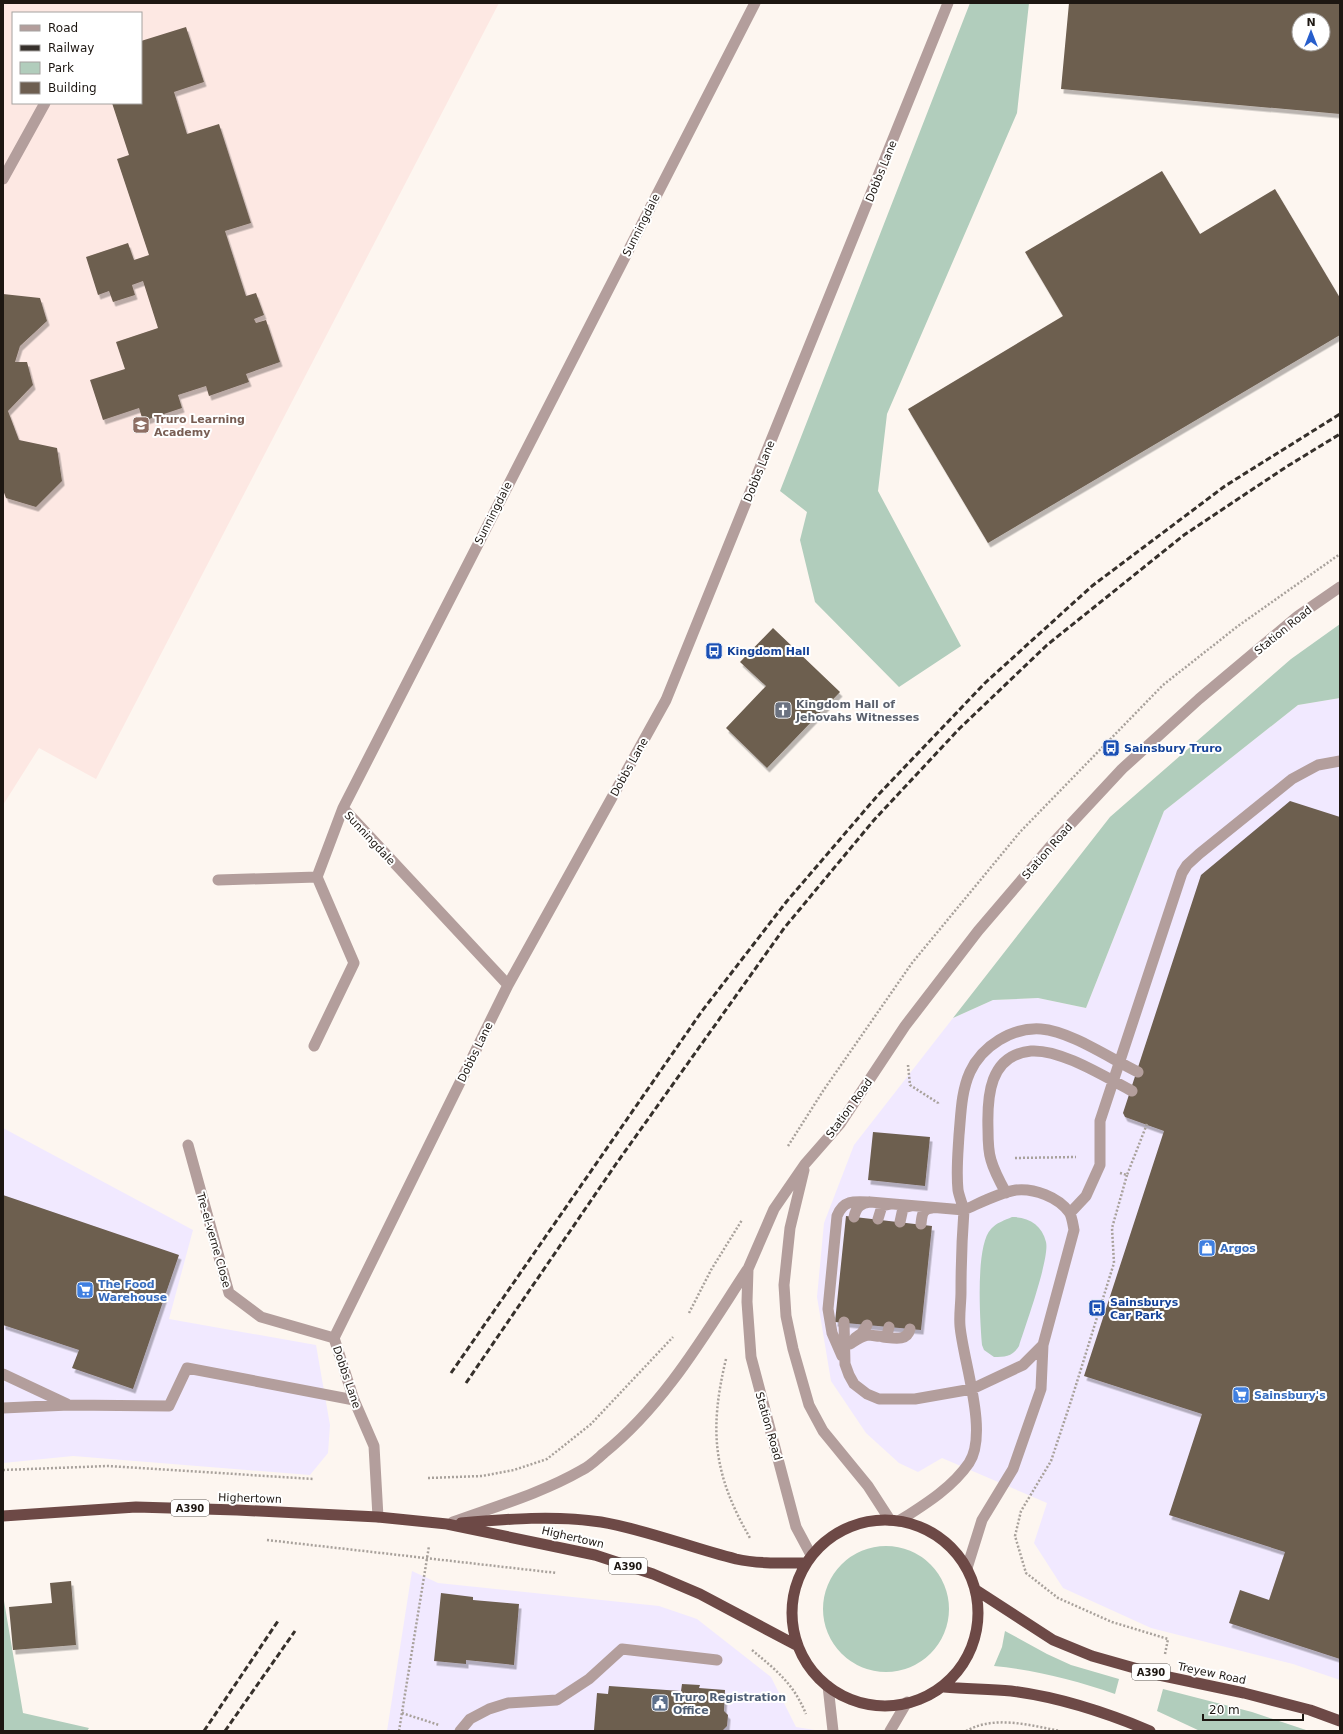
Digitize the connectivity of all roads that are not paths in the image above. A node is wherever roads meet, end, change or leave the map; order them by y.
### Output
1 (755, 3) edge
2 (948, 3) edge
3 (44, 104) edge
4 (3, 179) edge
5 (1340, 587) edge
6 (1340, 761) edge
7 (342, 808) junction
8 (317, 877) junction
9 (218, 880) dead end
10 (508, 985) junction
11 (314, 1046) dead end
12 (1138, 1072) dead end
13 (1132, 1091) dead end
14 (188, 1145) dead end
15 (805, 1164) junction
16 (1006, 1193) junction
17 (870, 1202) junction
18 (891, 1204) junction
19 (911, 1206) junction
20 (932, 1208) junction
21 (964, 1210) junction
22 (1070, 1213) junction
23 (854, 1217) dead end
24 (878, 1219) dead end
25 (900, 1222) dead end
26 (921, 1224) dead end
27 (748, 1269) junction
28 (844, 1322) dead end
29 (867, 1325) dead end
30 (889, 1327) dead end
31 (910, 1329) dead end
32 (883, 1337) junction
33 (334, 1338) junction
34 (850, 1344) junction
35 (1043, 1345) junction
36 (845, 1364) junction
37 (3, 1374) edge
38 (972, 1389) junction
39 (354, 1400) junction
40 (69, 1405) junction
41 (3, 1408) edge
42 (3, 1516) edge
43 (378, 1517) junction
44 (895, 1520) junction
45 (447, 1524) junction
46 (809, 1559) junction
47 (966, 1568) junction
48 (976, 1590) junction
49 (796, 1645) junction
50 (717, 1660) dead end
51 (828, 1686) junction
52 (944, 1687) junction
53 (908, 1702) junction
54 (1340, 1721) edge
55 (460, 1731) edge
56 (833, 1731) edge
57 (890, 1731) edge
58 (1150, 1731) edge

1 - 7 street, Sunningdale
2 - 10 street, Dobbs Lane
3 - 4 street
5 - 15 street, Station Road
6 - 22 street
7 - 8 street
7 - 10 street, Sunningdale
8 - 9 street
8 - 11 street
10 - 33 street, Dobbs Lane
12 - 21 street
13 - 16 street
14 - 33 street, Tre-el-verne Close
15 - 27 street, Station Road
15 - 44 street, Station Road
16 - 21 street
16 - 22 street
17 - 18 street
17 - 23 street
17 - 36 street
18 - 19 street
18 - 24 street
19 - 20 street
19 - 25 street
20 - 21 street
20 - 26 street
21 - 38 street
22 - 35 street
27 - 45 street
27 - 46 street, Station Road
28 - 36 street
29 - 34 street
30 - 32 street
31 - 32 street
32 - 34 street
33 - 39 street, Dobbs Lane
34 - 36 street
35 - 38 street
35 - 47 street
36 - 38 street
37 - 40 street
38 - 44 street
39 - 40 street
39 - 43 street, Dobbs Lane
40 - 41 street
42 - 43 highway, Highertown / A390
43 - 45 highway, Highertown / A390
44 - 46 highway
44 - 47 highway
45 - 46 highway, Highertown / A390
45 - 49 highway, Highertown / A390
46 - 49 highway
47 - 48 highway
48 - 52 highway
48 - 54 highway, Treyew Road / A390
49 - 51 highway
50 - 55 street
51 - 53 highway
51 - 56 street
52 - 53 highway
52 - 58 highway
53 - 57 street

